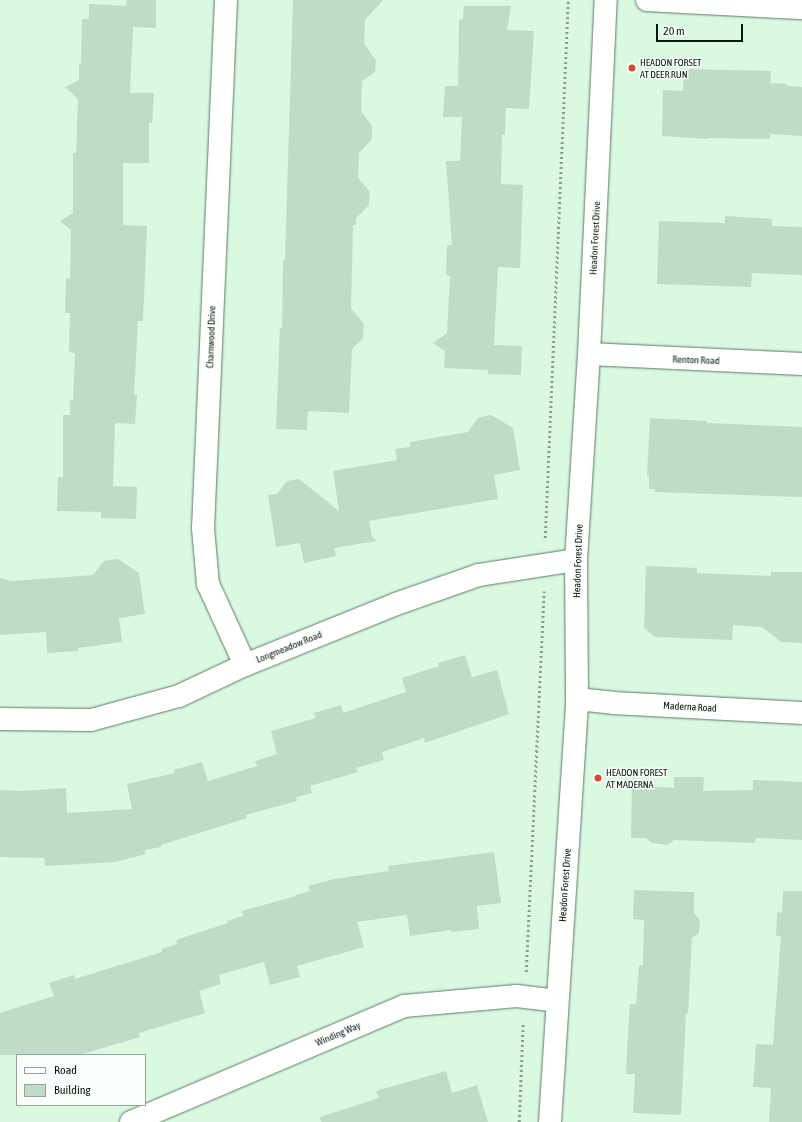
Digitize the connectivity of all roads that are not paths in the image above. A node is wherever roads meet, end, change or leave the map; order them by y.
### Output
1 (226, 0) edge
2 (606, 0) edge
3 (647, 0) edge
4 (802, 8) edge
5 (589, 354) junction
6 (802, 364) edge
7 (576, 560) junction
8 (245, 665) junction
9 (577, 699) junction
10 (802, 713) edge
11 (0, 719) edge
12 (557, 1001) junction
13 (131, 1122) edge
14 (550, 1122) edge

1 - 8 street, Charnwood Drive
2 - 5 street, Headon Forest Drive
3 - 4 street
5 - 6 street, Renton Road
5 - 7 street, Headon Forest Drive
7 - 8 street, Longmeadow Road
7 - 9 street, Headon Forest Drive
8 - 11 street, Longmeadow Road
9 - 10 street, Maderna Road
9 - 12 street, Headon Forest Drive
12 - 13 street, Winding Way
12 - 14 street, Headon Forest Drive

